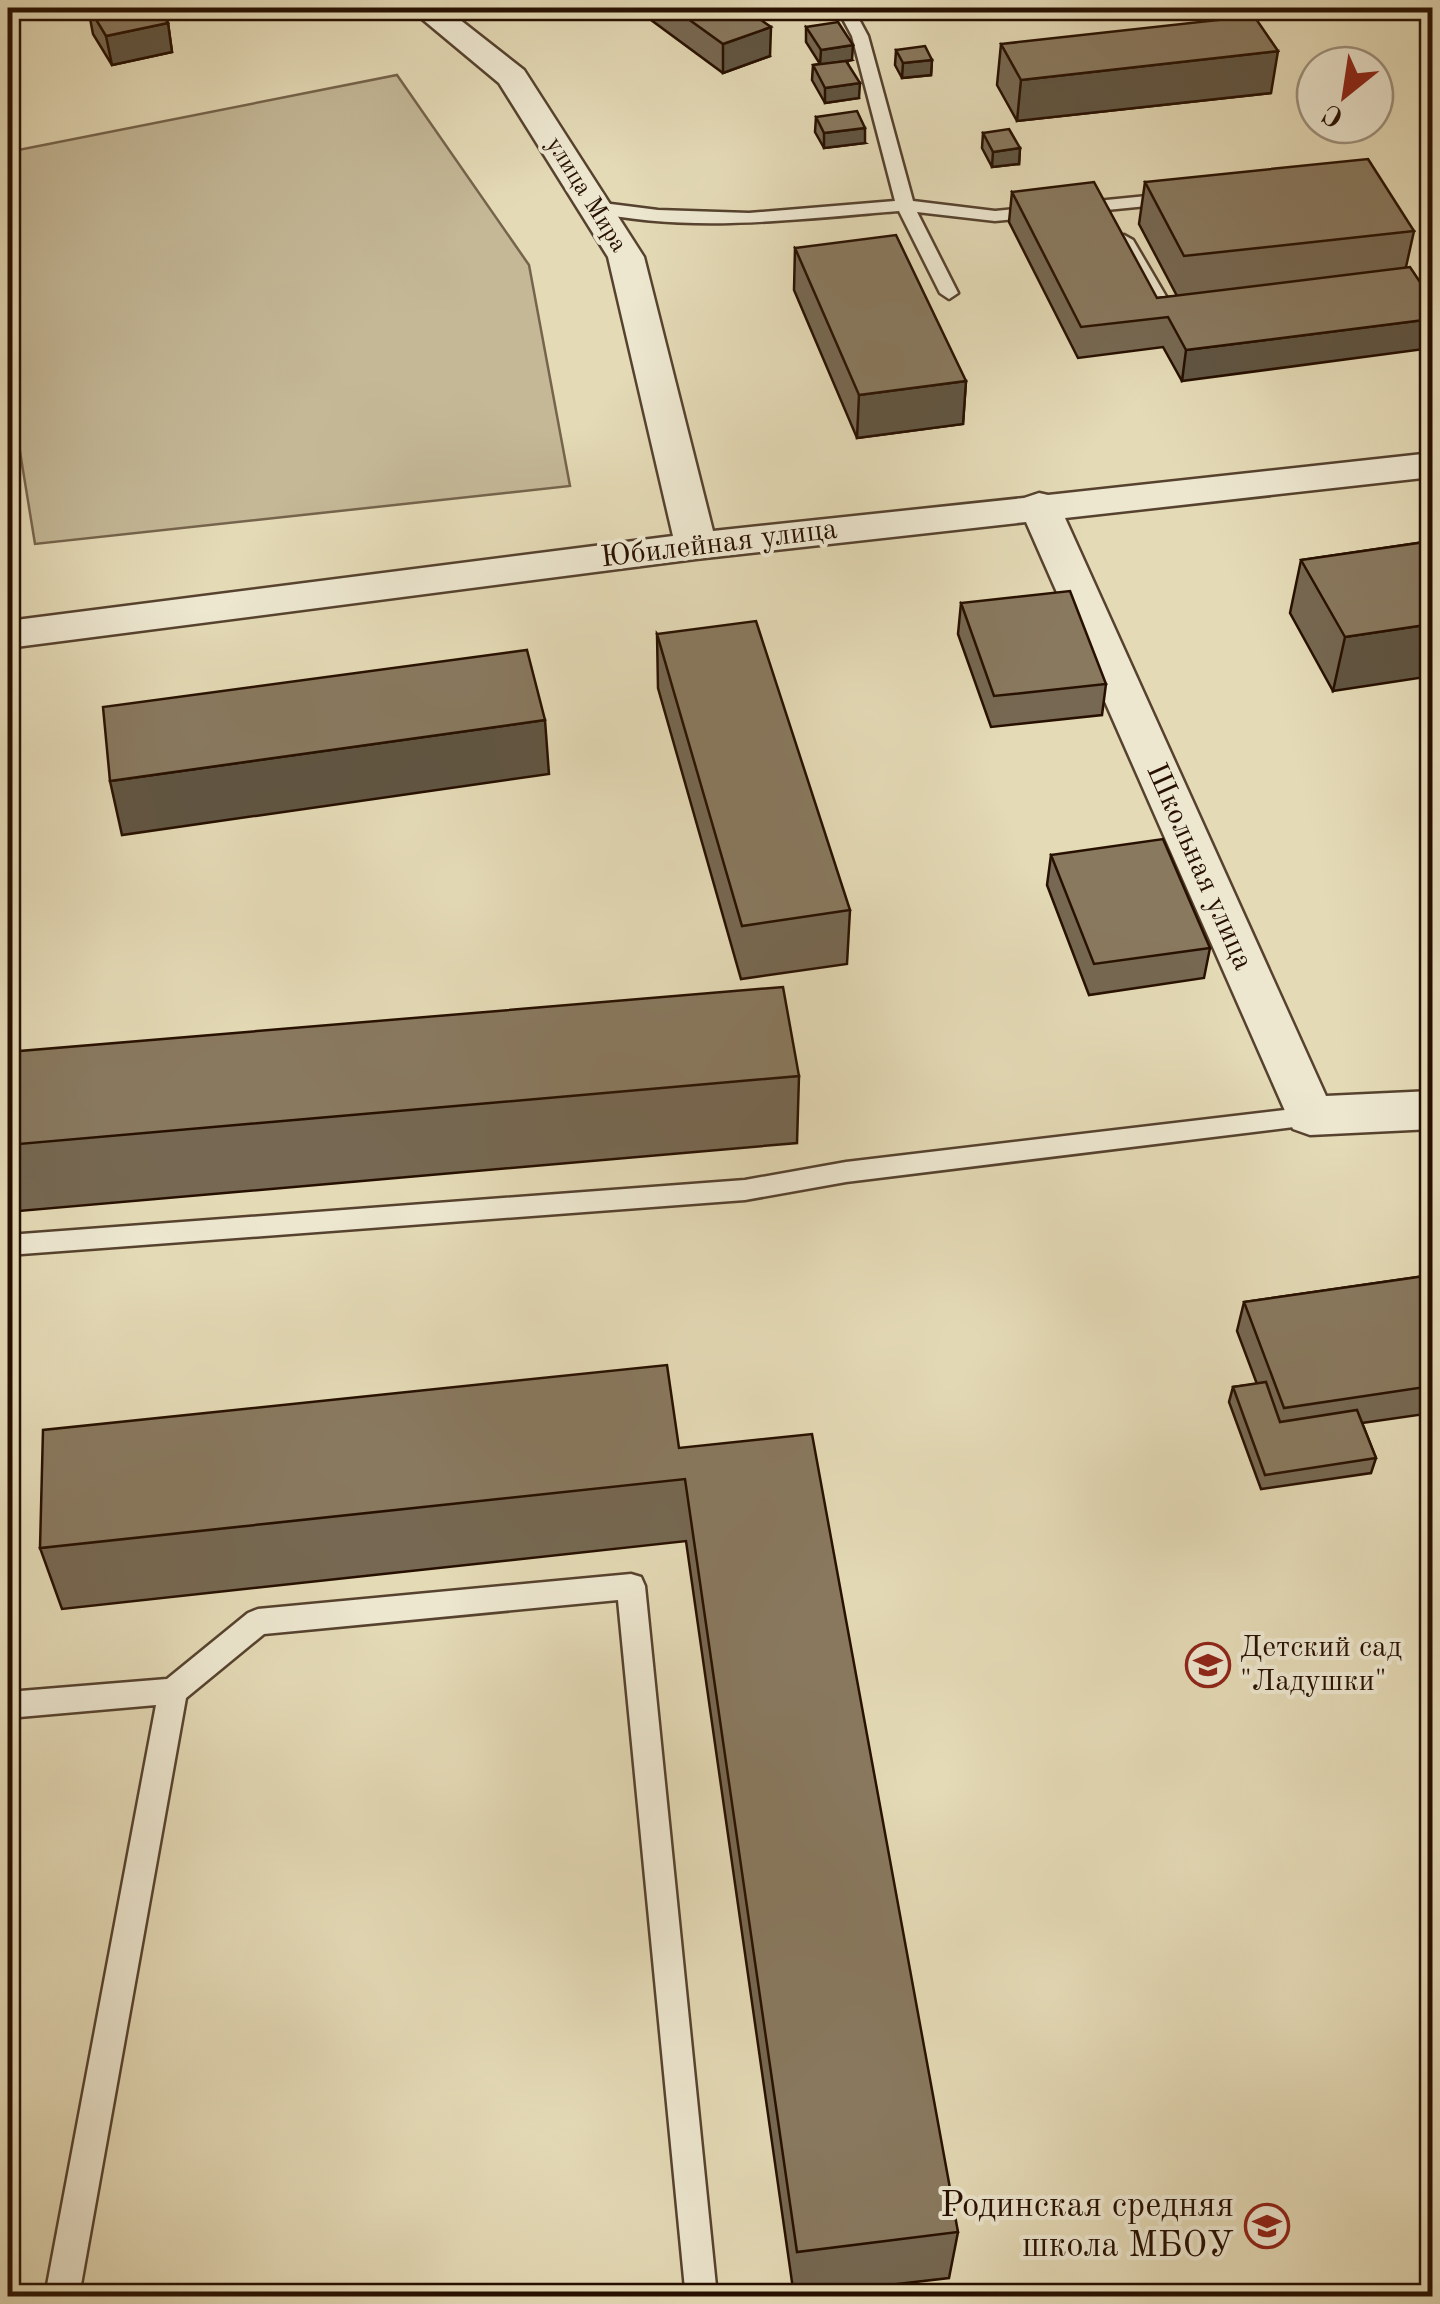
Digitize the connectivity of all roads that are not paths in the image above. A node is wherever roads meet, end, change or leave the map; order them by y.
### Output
1 (425, 8) edge
2 (845, 8) edge
3 (1200, 196) edge
4 (905, 205) junction
5 (1104, 205) junction
6 (595, 208) junction
7 (949, 293) dead end
8 (1208, 311) edge
9 (1432, 465) edge
10 (1039, 505) junction
11 (696, 546) junction
12 (8, 635) edge
13 (1432, 1110) edge
14 (1310, 1116) junction
15 (8, 1245) edge
16 (173, 1691) junction
17 (8, 1704) edge
18 (62, 2296) edge
19 (699, 2296) edge

1 - 6 street, улица Мира
2 - 4 lane
3 - 5 lane
4 - 5 lane
4 - 6 lane
4 - 7 lane
5 - 8 lane
6 - 11 street, улица Мира
9 - 10 street, Юбилейная улица
10 - 11 street, Юбилейная улица
10 - 14 street, Школьная улица
11 - 12 street, Юбилейная улица
13 - 14 street
14 - 15 lane
16 - 17 lane
16 - 18 lane
16 - 19 lane

